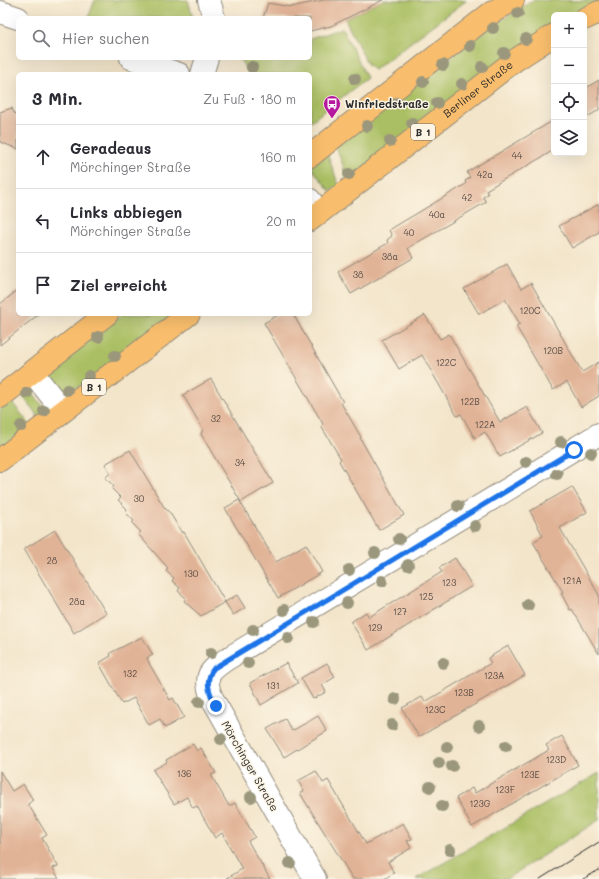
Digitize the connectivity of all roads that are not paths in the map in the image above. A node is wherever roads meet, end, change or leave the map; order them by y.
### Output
1 (209, 0) edge
2 (513, 0) edge
3 (0, 12) edge
4 (599, 12) edge
5 (213, 16) edge
6 (16, 17) edge
7 (587, 18) edge
8 (551, 37) edge
9 (137, 60) edge
10 (206, 60) edge
11 (173, 72) edge
12 (203, 72) edge
13 (312, 154) edge
14 (313, 211) edge
15 (104, 316) edge
16 (186, 316) edge
17 (32, 372) junction
18 (0, 397) edge
19 (63, 411) junction
20 (599, 434) edge
21 (0, 460) edge
22 (315, 879) edge

1 - 5 street
2 - 13 main road
3 - 6 street
4 - 7 main road
8 - 14 main road, Berliner Straße / B 1
9 - 11 street
10 - 12 street
15 - 17 main road
16 - 19 main road, B 1
17 - 18 main road
17 - 19 street
19 - 21 main road, B 1
20 - 22 street, Mörchinger Straße

